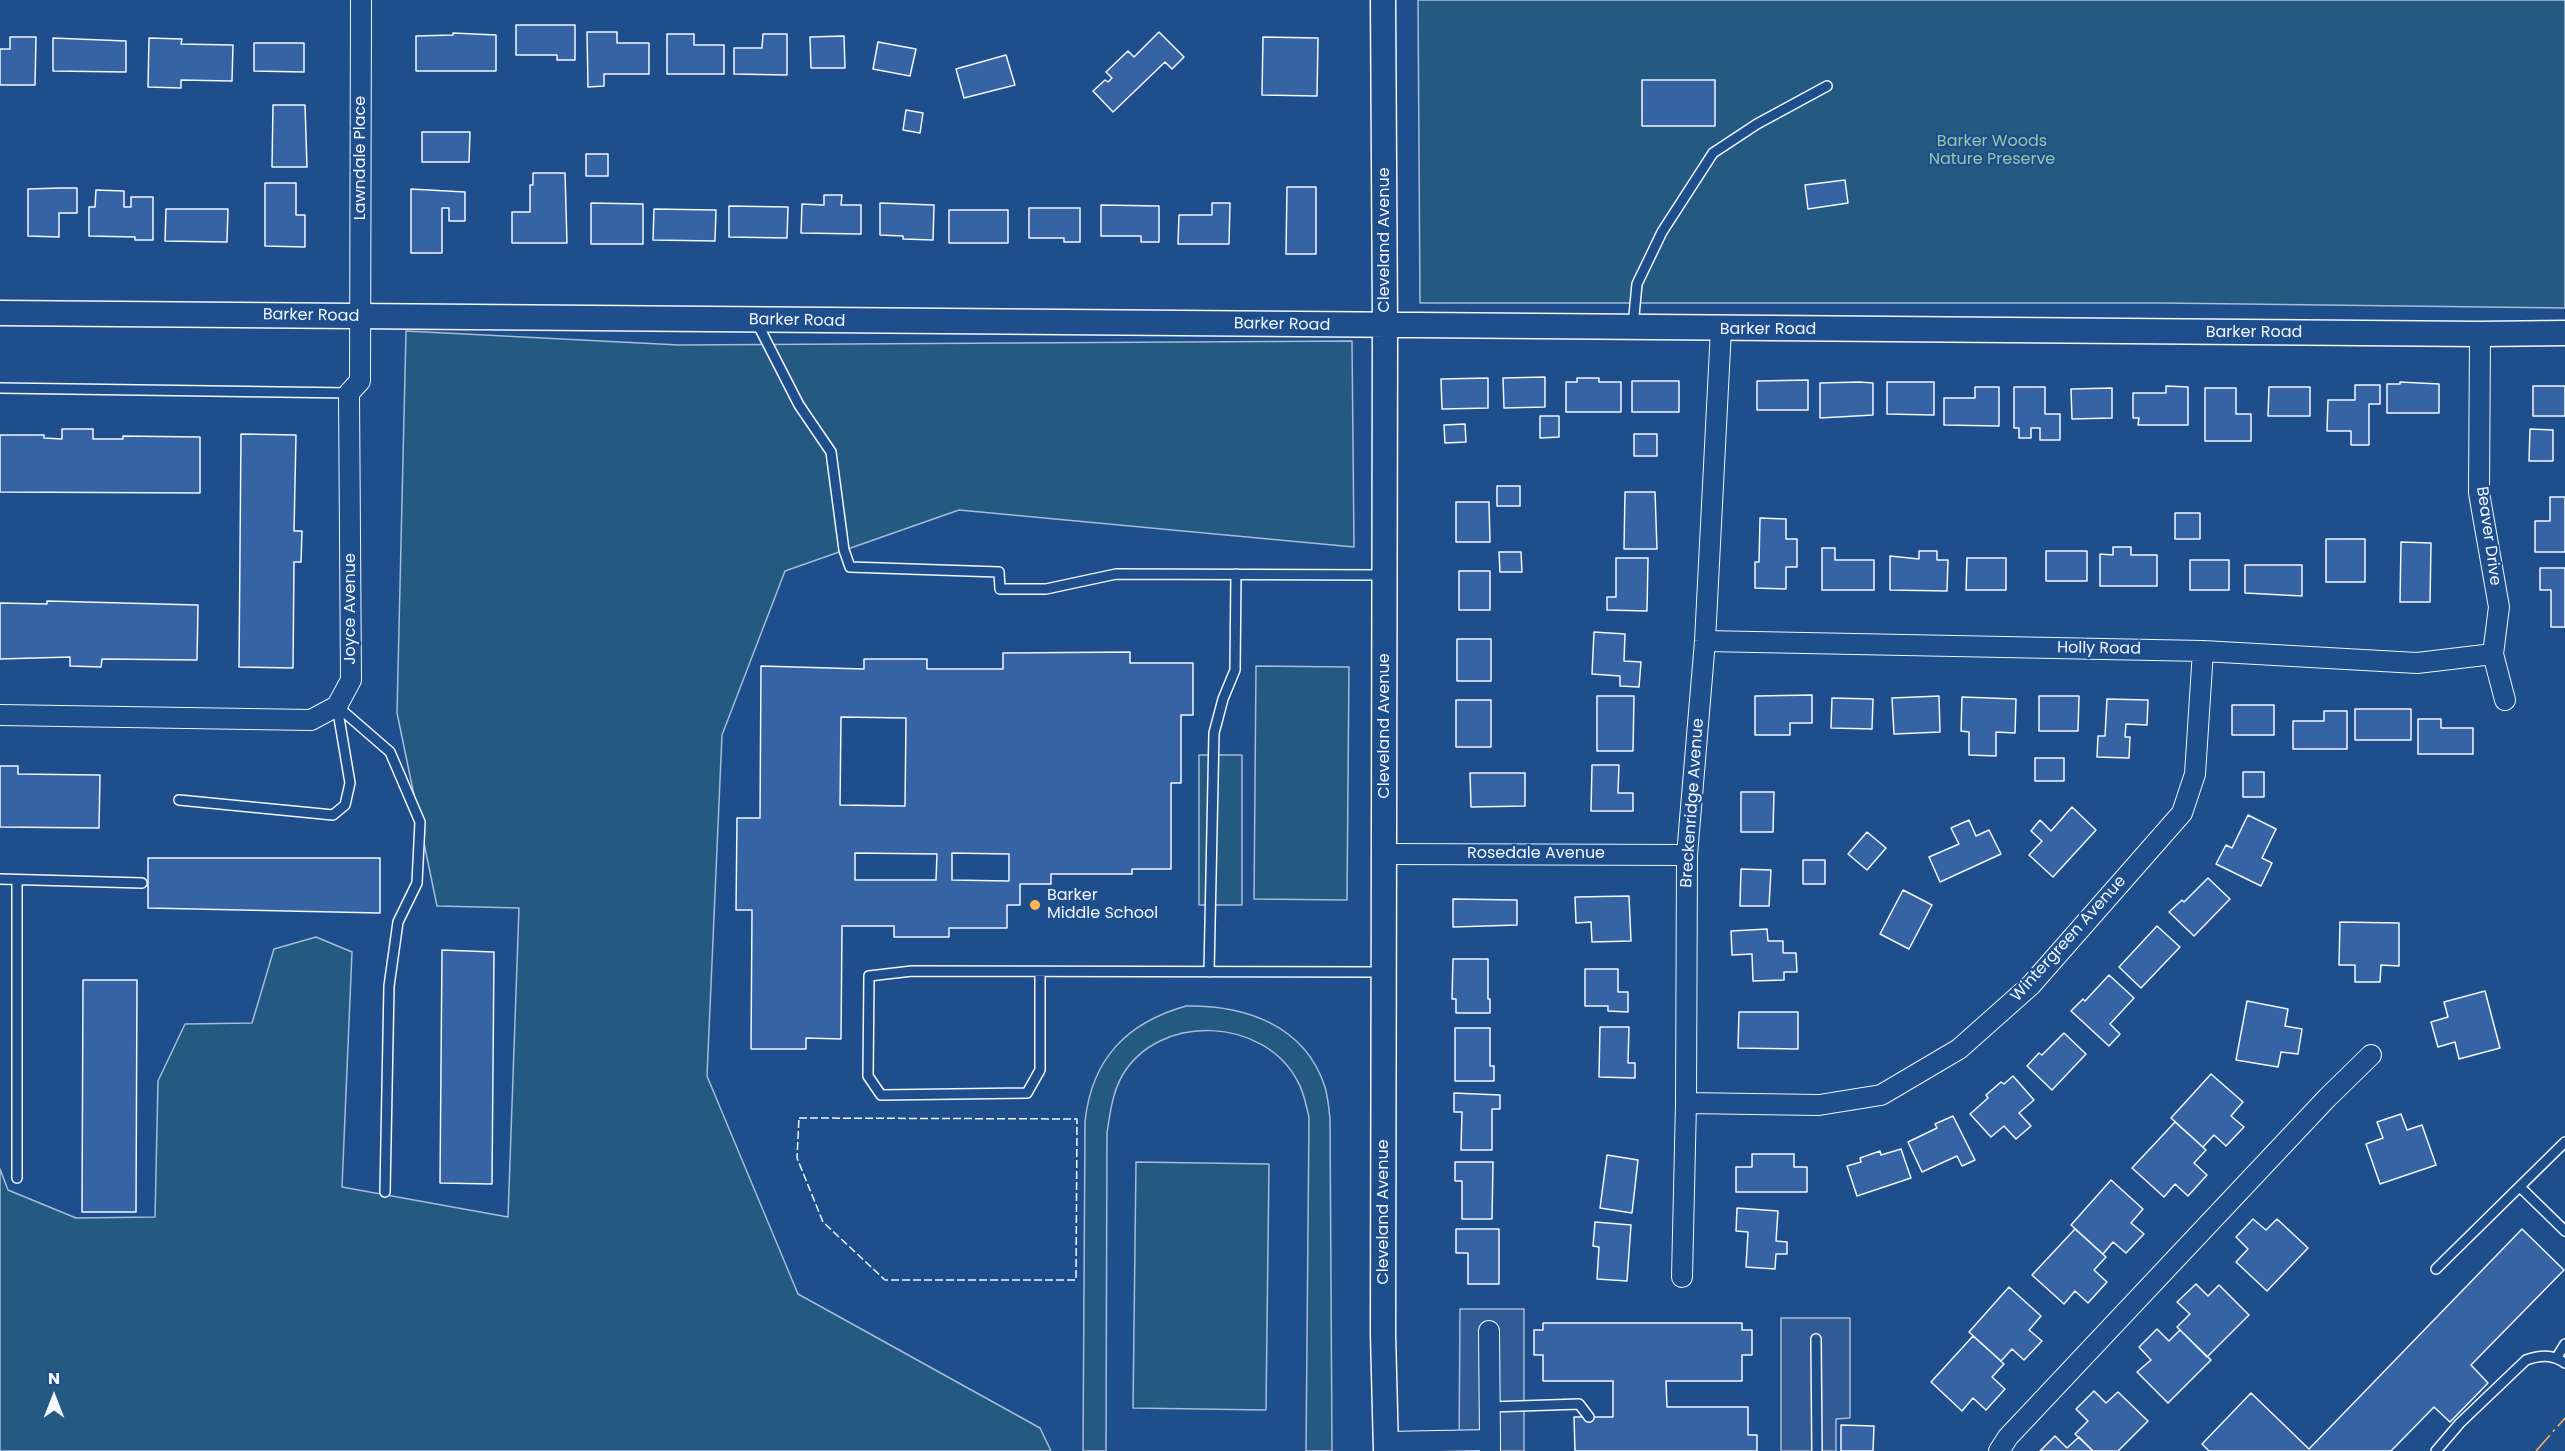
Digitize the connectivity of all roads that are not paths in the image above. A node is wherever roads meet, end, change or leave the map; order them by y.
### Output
1 (361, 0) edge
2 (1383, 0) edge
3 (1827, 86) dead end
4 (0, 313) edge
5 (361, 316) junction
6 (756, 320) junction
7 (1385, 327) junction
8 (1632, 329) junction
9 (1721, 329) junction
10 (2565, 333) edge
11 (2480, 334) junction
12 (0, 388) edge
13 (349, 393) junction
14 (1236, 574) junction
15 (1385, 575) junction
16 (1705, 641) junction
17 (2202, 651) junction
18 (2493, 654) junction
19 (2505, 700) dead end
20 (337, 706) junction
21 (0, 715) edge
22 (179, 800) dead end
23 (1385, 854) junction
24 (1687, 855) junction
25 (0, 879) edge
26 (17, 880) junction
27 (142, 882) dead end
28 (1040, 972) junction
29 (1209, 972) junction
30 (1385, 972) junction
31 (2370, 1055) dead end
32 (1686, 1103) junction
33 (2565, 1142) edge
34 (17, 1178) dead end
35 (2520, 1187) junction
36 (385, 1192) dead end
37 (2565, 1231) edge
38 (2436, 1269) dead end
39 (1682, 1277) dead end
40 (1489, 1331) dead end
41 (1816, 1339) dead end
42 (2565, 1344) edge
43 (2561, 1360) edge
44 (1490, 1407) junction
45 (1589, 1417) dead end
46 (1490, 1445) edge
47 (1386, 1446) edge
48 (1817, 1451) edge
49 (2000, 1451) edge
50 (2436, 1451) edge

1 - 5 street, Lawndale Place
2 - 7 street, Cleveland Avenue
3 - 8 lane
4 - 5 street, Barker Road
5 - 6 street, Barker Road
5 - 13 street, Joyce Avenue
6 - 7 street, Barker Road
6 - 14 lane
7 - 8 street, Barker Road
7 - 15 street, Cleveland Avenue
8 - 9 street, Barker Road
9 - 11 street, Barker Road
9 - 16 street, Breckenridge Avenue
10 - 11 street, Barker Road
11 - 18 street, Beaver Drive
12 - 13 lane
13 - 20 street, Joyce Avenue
14 - 15 lane
14 - 29 lane
15 - 23 street, Cleveland Avenue
16 - 17 street, Holly Road
16 - 24 street, Breckenridge Avenue
17 - 18 street, Holly Road
17 - 32 street, Wintergreen Avenue
18 - 19 street, Beaver Drive
20 - 21 street
20 - 22 lane
20 - 36 lane
23 - 24 street, Rosedale Avenue
23 - 30 street, Cleveland Avenue
24 - 32 street, Breckenridge Avenue
25 - 26 lane
26 - 27 lane
26 - 34 lane
28 - 28 lane
28 - 29 lane
29 - 30 lane
30 - 47 street, Cleveland Avenue
31 - 49 street
32 - 39 street, Breckenridge Avenue
33 - 35 lane
35 - 37 lane
35 - 38 lane
40 - 44 street
41 - 48 lane
42 - 43 lane
43 - 50 lane
44 - 45 lane
44 - 46 street
46 - 47 street

